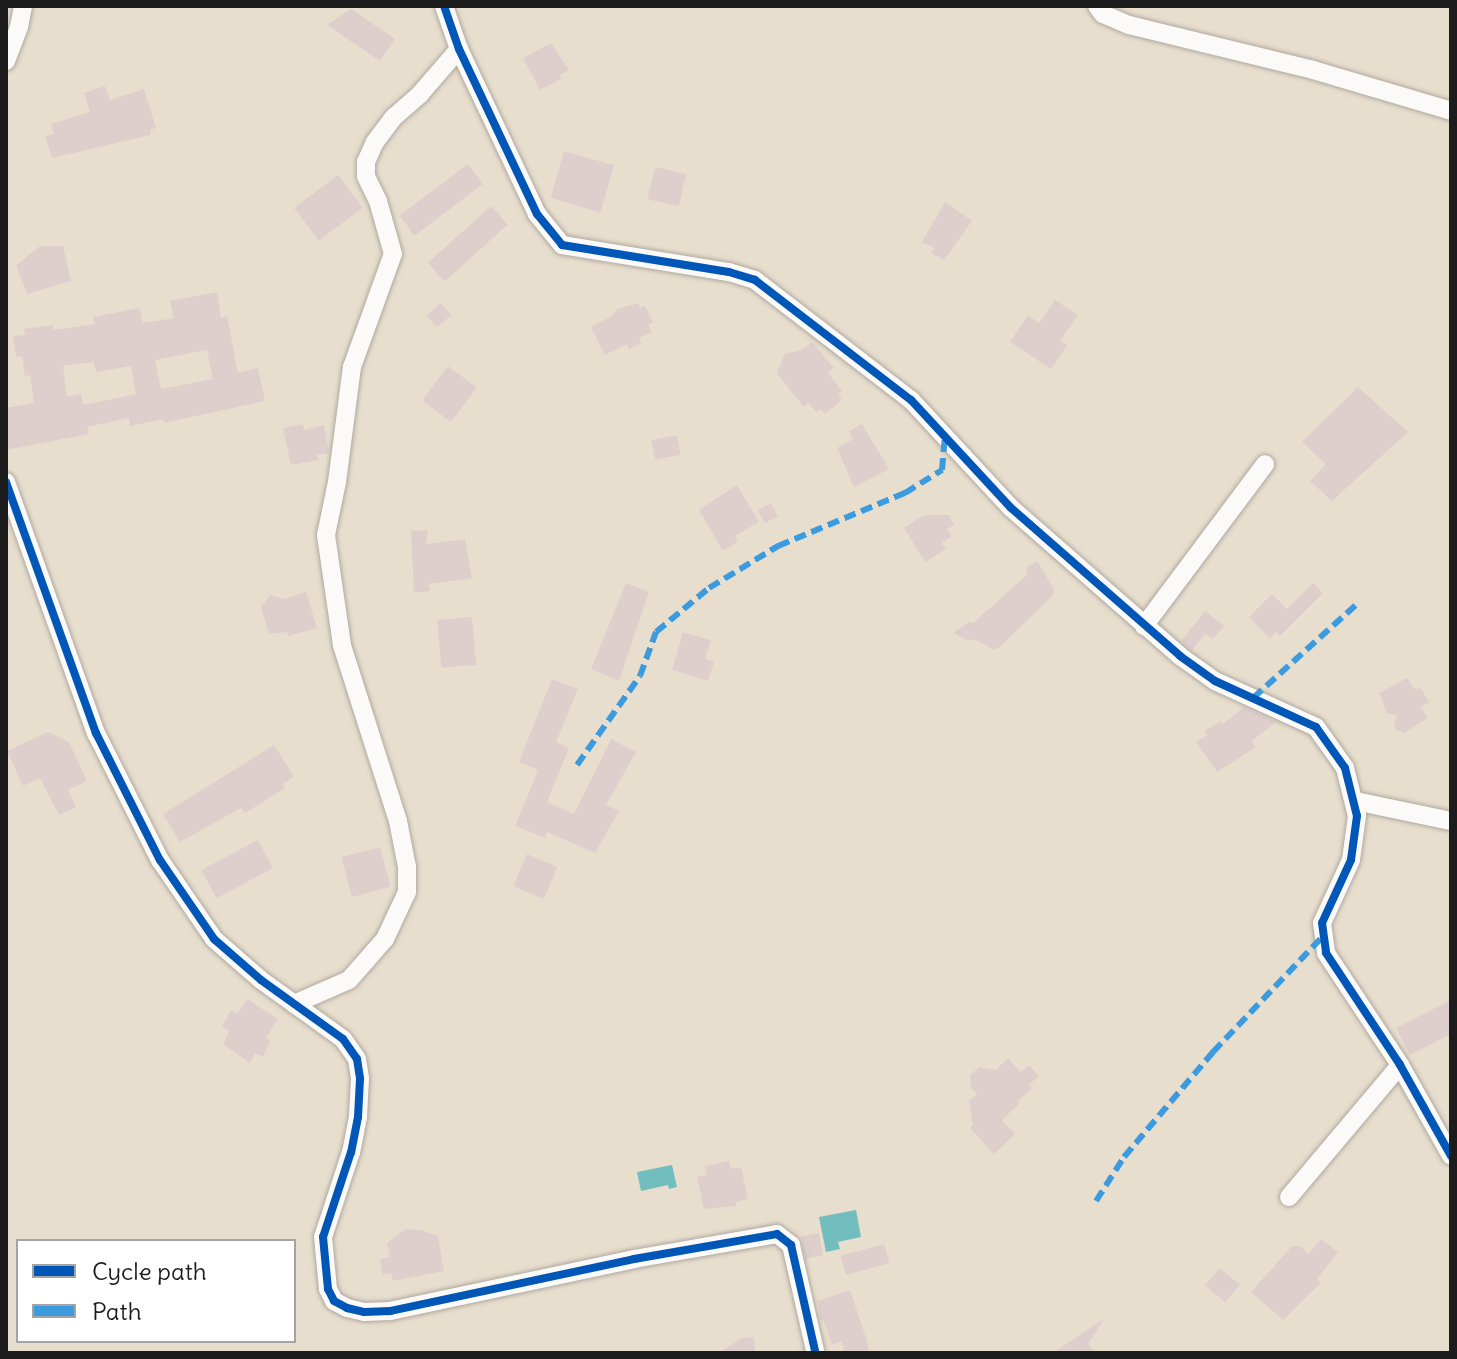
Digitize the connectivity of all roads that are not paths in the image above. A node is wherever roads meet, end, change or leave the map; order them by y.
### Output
1 (23, 6) edge
2 (444, 6) edge
3 (1097, 6) edge
4 (459, 49) junction
5 (6, 61) edge
6 (1451, 111) edge
7 (1265, 464) dead end
8 (6, 482) edge
9 (1144, 626) junction
10 (1355, 801) junction
11 (1451, 821) edge
12 (294, 1004) junction
13 (1400, 1065) junction
14 (1451, 1156) edge
15 (1289, 1197) dead end
16 (815, 1351) dead end

1 - 5 street
2 - 4 street
3 - 6 street
4 - 9 street
4 - 12 street
7 - 9 street
8 - 12 street
9 - 10 street
10 - 11 street
10 - 13 street
12 - 16 street
13 - 14 street
13 - 15 street

